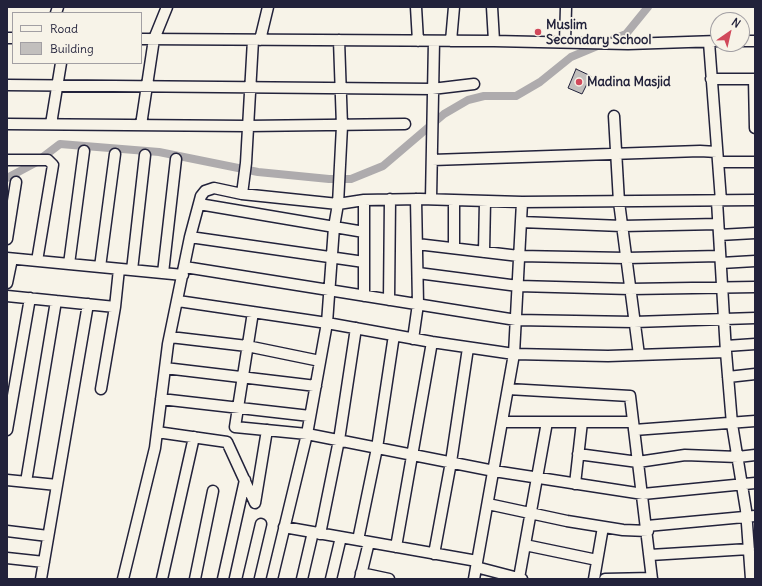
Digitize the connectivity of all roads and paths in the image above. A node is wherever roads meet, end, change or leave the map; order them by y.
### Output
1 (167, 7) edge
2 (268, 7) edge
3 (416, 7) edge
4 (454, 7) edge
5 (492, 7) edge
6 (566, 7) edge
7 (142, 39) edge
8 (154, 39) junction
9 (257, 40) junction
10 (339, 40) junction
11 (418, 41) junction
12 (434, 41) junction
13 (451, 41) junction
14 (494, 41) junction
15 (565, 42) junction
16 (710, 42) edge
17 (713, 52) edge
18 (60, 64) edge
19 (712, 79) junction
20 (754, 79) edge
21 (474, 84) dead end
22 (7, 85) edge
23 (57, 85) junction
24 (146, 86) junction
25 (250, 87) junction
26 (341, 88) junction
27 (432, 89) junction
28 (614, 116) dead end
29 (7, 124) edge
30 (51, 124) junction
31 (406, 124) dead end
32 (140, 125) junction
33 (248, 126) junction
34 (342, 126) junction
35 (755, 128) edge
36 (84, 151) dead end
37 (115, 154) dead end
38 (616, 154) junction
39 (145, 156) dead end
40 (717, 157) junction
41 (176, 159) dead end
42 (7, 160) edge
43 (432, 160) junction
44 (755, 162) edge
45 (16, 182) dead end
46 (242, 194) junction
47 (390, 199) junction
48 (416, 199) junction
49 (431, 199) junction
50 (364, 200) junction
51 (454, 200) junction
52 (755, 200) edge
53 (485, 201) junction
54 (719, 201) junction
55 (522, 202) junction
56 (619, 202) junction
57 (199, 204) junction
58 (338, 204) junction
59 (521, 222) junction
60 (622, 226) junction
61 (334, 227) junction
62 (719, 230) junction
63 (364, 232) junction
64 (755, 233) edge
65 (190, 237) junction
66 (7, 239) edge
67 (417, 244) junction
68 (454, 248) junction
69 (484, 252) junction
70 (519, 256) junction
71 (332, 257) junction
72 (626, 258) junction
73 (10, 259) edge
74 (720, 259) junction
75 (37, 261) junction
76 (755, 261) edge
77 (364, 262) junction
78 (70, 264) junction
79 (100, 267) junction
80 (119, 269) junction
81 (132, 270) junction
82 (184, 271) junction
83 (163, 273) junction
84 (418, 273) junction
85 (7, 283) edge
86 (518, 286) junction
87 (755, 287) edge
88 (630, 289) junction
89 (722, 289) junction
90 (330, 290) junction
91 (7, 296) edge
92 (364, 296) junction
93 (30, 298) junction
94 (389, 300) junction
95 (56, 301) junction
96 (178, 301) junction
97 (88, 304) junction
98 (418, 304) junction
99 (115, 307) junction
100 (253, 312) junction
101 (755, 318) edge
102 (516, 320) junction
103 (724, 320) junction
104 (634, 322) junction
105 (327, 323) junction
106 (356, 328) junction
107 (394, 335) junction
108 (170, 336) junction
109 (413, 339) junction
110 (432, 342) junction
111 (755, 344) edge
112 (247, 346) junction
113 (468, 348) junction
114 (726, 349) junction
115 (514, 354) junction
116 (639, 355) junction
117 (320, 361) junction
118 (165, 368) junction
119 (755, 374) edge
120 (242, 377) junction
121 (728, 377) junction
122 (316, 386) junction
123 (101, 389) dead end
124 (508, 389) junction
125 (161, 399) junction
126 (238, 408) junction
127 (310, 416) junction
128 (755, 421) edge
129 (503, 422) junction
130 (547, 422) junction
131 (582, 422) junction
132 (732, 423) junction
133 (634, 426) junction
134 (7, 430) edge
135 (267, 430) junction
136 (157, 432) junction
137 (307, 434) junction
138 (194, 437) junction
139 (339, 440) junction
140 (377, 448) junction
141 (578, 454) junction
142 (414, 455) junction
143 (755, 455) edge
144 (738, 457) junction
145 (451, 462) junction
146 (638, 462) junction
147 (494, 471) junction
148 (537, 478) junction
149 (7, 480) edge
150 (244, 480) junction
151 (26, 482) junction
152 (755, 483) edge
153 (575, 484) junction
154 (742, 484) junction
155 (57, 485) junction
156 (213, 491) dead end
157 (643, 494) junction
158 (488, 504) junction
159 (530, 513) junction
160 (751, 517) edge
161 (260, 524) dead end
162 (284, 527) junction
163 (603, 527) junction
164 (647, 528) junction
165 (7, 531) edge
166 (317, 533) junction
167 (48, 536) junction
168 (341, 537) junction
169 (358, 540) junction
170 (369, 542) junction
171 (751, 544) edge
172 (525, 545) junction
173 (396, 547) junction
174 (434, 554) junction
175 (650, 555) junction
176 (7, 558) edge
177 (597, 560) junction
178 (44, 562) junction
179 (477, 564) junction
180 (753, 568) edge
181 (360, 576) edge
182 (652, 578) edge
183 (41, 579) edge
184 (123, 579) edge
185 (162, 579) edge
186 (195, 579) edge
187 (223, 579) edge
188 (248, 579) edge
189 (272, 579) edge
190 (302, 579) edge
191 (331, 579) edge
192 (389, 579) edge
193 (474, 579) edge
194 (521, 579) edge
195 (594, 579) edge
196 (604, 579) edge
197 (751, 579) edge

1 - 8 street
2 - 9 street
3 - 11 street
4 - 13 street
5 - 14 street
6 - 15 street
7 - 8 street
8 - 9 street
8 - 24 street
9 - 10 street
9 - 25 street
10 - 11 street
10 - 26 street
11 - 12 street
12 - 13 street
12 - 27 street
13 - 14 street
14 - 15 street
15 - 16 street
17 - 19 street
18 - 23 street
19 - 20 street
19 - 40 street
20 - 35 street
21 - 27 street
22 - 23 street
23 - 24 street
23 - 30 street
24 - 25 street
24 - 32 street
25 - 26 street
25 - 33 street
26 - 27 street
26 - 34 street
27 - 43 street
28 - 38 street
29 - 30 street
30 - 32 street
31 - 34 street
32 - 33 street
33 - 34 street
33 - 46 street
34 - 58 street
36 - 78 street
37 - 79 street
38 - 40 street
38 - 43 street
38 - 56 street
39 - 81 street
40 - 44 street
40 - 54 street
41 - 83 street
42 - 75 street
43 - 49 street
45 - 66 street
46 - 57 street
46 - 58 street
47 - 48 street
47 - 50 street
47 - 94 street
48 - 49 street
48 - 67 street
49 - 51 street
50 - 58 street
50 - 63 street
51 - 53 street
51 - 68 street
52 - 54 street
53 - 55 street
53 - 69 street
54 - 56 street
54 - 62 street
55 - 56 street
55 - 59 street
56 - 60 street
57 - 61 street
57 - 65 street
58 - 61 street
59 - 60 street
59 - 70 street
60 - 62 street
60 - 72 street
61 - 63 street
61 - 71 street
62 - 64 street
62 - 74 street
63 - 77 street
65 - 71 street
65 - 82 street
67 - 68 street
67 - 84 street
68 - 69 street
69 - 70 street
70 - 72 street
70 - 86 street
71 - 77 street
71 - 90 street
72 - 74 street
72 - 88 street
73 - 75 street
73 - 85 street
74 - 76 street
74 - 89 street
75 - 78 street
77 - 92 street
78 - 79 street
79 - 80 street
80 - 81 street
80 - 99 street
81 - 83 street
82 - 83 street
82 - 90 street
82 - 96 street
84 - 86 street
84 - 98 street
86 - 88 street
86 - 102 street
87 - 89 street
88 - 89 street
88 - 104 street
89 - 103 street
90 - 92 street
90 - 105 street
91 - 93 street
92 - 94 street
93 - 95 street
93 - 134 street
94 - 98 street
95 - 97 street
95 - 151 street
96 - 100 street
96 - 108 street
97 - 99 street
97 - 155 street
98 - 102 street
98 - 109 street
99 - 123 street
100 - 105 street
100 - 112 street
101 - 103 street
102 - 104 street
102 - 115 street
103 - 104 street
103 - 114 street
104 - 116 street
105 - 106 street
105 - 117 street
106 - 107 street
106 - 139 street
107 - 109 street
107 - 140 street
108 - 112 street
108 - 118 street
109 - 110 street
110 - 113 street
110 - 142 street
111 - 114 street
112 - 117 street
112 - 120 street
113 - 115 street
113 - 145 street
114 - 116 street
114 - 121 street
115 - 116 street
115 - 124 street
117 - 122 street
118 - 120 street
118 - 125 street
119 - 121 street
120 - 122 street
120 - 126 street
121 - 132 street
122 - 127 street
124 - 129 street
124 - 133 street
125 - 126 street
125 - 136 street
126 - 127 street
126 - 135 street
127 - 137 street
128 - 132 street
129 - 130 street
129 - 147 street
130 - 131 street
130 - 148 street
131 - 133 street
131 - 141 street
132 - 133 street
132 - 144 street
133 - 146 street
135 - 137 street
135 - 150 street
136 - 138 street
136 - 184 street
137 - 139 street
137 - 162 street
138 - 150 street
138 - 185 street
139 - 140 street
139 - 166 street
140 - 142 street
140 - 169 street
141 - 146 street
141 - 153 street
142 - 145 street
142 - 173 street
143 - 144 street
144 - 146 street
144 - 154 street
145 - 147 street
145 - 174 street
146 - 157 street
147 - 148 street
147 - 158 street
148 - 153 street
148 - 159 street
149 - 151 street
150 - 187 street
151 - 155 street
152 - 154 street
153 - 157 street
154 - 157 street
154 - 160 street
155 - 167 street
156 - 186 street
157 - 164 street
158 - 159 street
158 - 179 street
159 - 163 street
159 - 172 street
160 - 164 street
160 - 171 street
161 - 188 street
162 - 166 street
162 - 189 street
163 - 164 street
163 - 177 street
164 - 175 street
165 - 167 street
166 - 168 street
166 - 190 street
167 - 178 street
168 - 169 street
168 - 191 street
169 - 170 street
170 - 173 street
170 - 181 street
171 - 175 street
171 - 180 street
172 - 177 street
172 - 194 street
173 - 174 street
174 - 179 street
175 - 182 street
176 - 178 street
177 - 195 street
178 - 183 street
179 - 193 street
179 - 194 street
180 - 197 street
181 - 192 street
182 - 196 street

